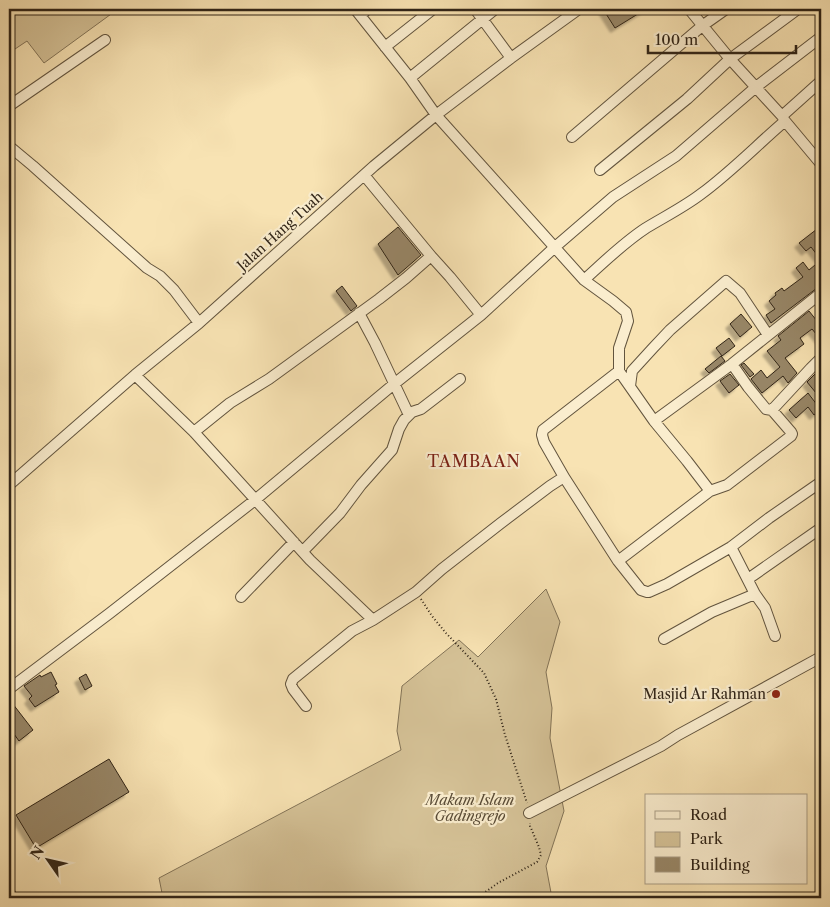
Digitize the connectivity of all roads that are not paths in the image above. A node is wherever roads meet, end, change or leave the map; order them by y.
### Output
1 (433, 9) edge
2 (475, 9) edge
3 (495, 9) edge
4 (579, 9) edge
5 (689, 9) edge
6 (726, 9) edge
7 (798, 9) edge
8 (361, 11) edge
9 (482, 19) junction
10 (702, 26) junction
11 (821, 37) edge
12 (104, 40) dead end
13 (385, 47) junction
14 (511, 58) junction
15 (730, 59) junction
16 (410, 78) junction
17 (821, 81) edge
18 (756, 87) junction
19 (9, 106) edge
20 (436, 115) junction
21 (783, 119) junction
22 (572, 137) dead end
23 (9, 146) edge
24 (821, 164) edge
25 (600, 170) dead end
26 (364, 175) junction
27 (555, 247) junction
28 (431, 256) junction
29 (584, 280) junction
30 (821, 293) edge
31 (359, 313) junction
32 (481, 315) junction
33 (199, 323) junction
34 (768, 336) junction
35 (821, 358) edge
36 (732, 364) junction
37 (618, 371) junction
38 (135, 375) junction
39 (460, 379) dead end
40 (394, 384) junction
41 (630, 386) junction
42 (772, 410) junction
43 (408, 415) junction
44 (654, 421) junction
45 (194, 432) junction
46 (564, 477) junction
47 (821, 482) edge
48 (9, 485) edge
49 (710, 492) junction
50 (255, 500) junction
51 (821, 528) edge
52 (294, 542) junction
53 (731, 547) junction
54 (303, 551) junction
55 (618, 561) junction
56 (748, 579) junction
57 (756, 594) junction
58 (242, 597) dead end
59 (373, 620) junction
60 (775, 636) dead end
61 (664, 639) dead end
62 (821, 657) edge
63 (9, 689) edge
64 (306, 706) dead end
65 (529, 813) road end
66 (9, 892) edge
67 (13, 898) edge

1 - 13 street
2 - 9 street
3 - 9 street
4 - 14 street, Jalan Hang Tuah
5 - 10 street
6 - 10 street
7 - 15 street
8 - 13 street
9 - 14 street
9 - 16 street
10 - 15 street
10 - 22 street
11 - 18 street
12 - 19 street
13 - 16 street
14 - 20 street, Jalan Hang Tuah
15 - 18 street
15 - 25 street
16 - 20 street
17 - 21 street
18 - 21 street
18 - 27 street
20 - 26 street, Jalan Hang Tuah
20 - 27 street
21 - 24 street
21 - 29 street
23 - 33 street
26 - 28 street
26 - 33 street, Jalan Hang Tuah
27 - 29 street
27 - 32 street
28 - 31 street
28 - 32 street
29 - 37 street
30 - 34 street
31 - 40 street
31 - 45 street
32 - 40 street
33 - 38 street, Jalan Hang Tuah
34 - 36 street
34 - 41 street
35 - 42 street
36 - 42 street
36 - 44 street
37 - 41 street
37 - 46 street
38 - 45 street
38 - 48 street, Jalan Hang Tuah
39 - 43 street
40 - 43 street
40 - 50 street
41 - 44 street
42 - 49 street
43 - 54 street
44 - 49 street
45 - 50 street
46 - 55 street
46 - 59 street
47 - 53 street
49 - 55 street
50 - 52 street
50 - 63 street
51 - 56 street
52 - 54 street
52 - 58 street
53 - 55 street
53 - 56 street
54 - 59 street
56 - 57 street
57 - 60 street
57 - 61 street
59 - 64 street
62 - 65 street
66 - 67 street

